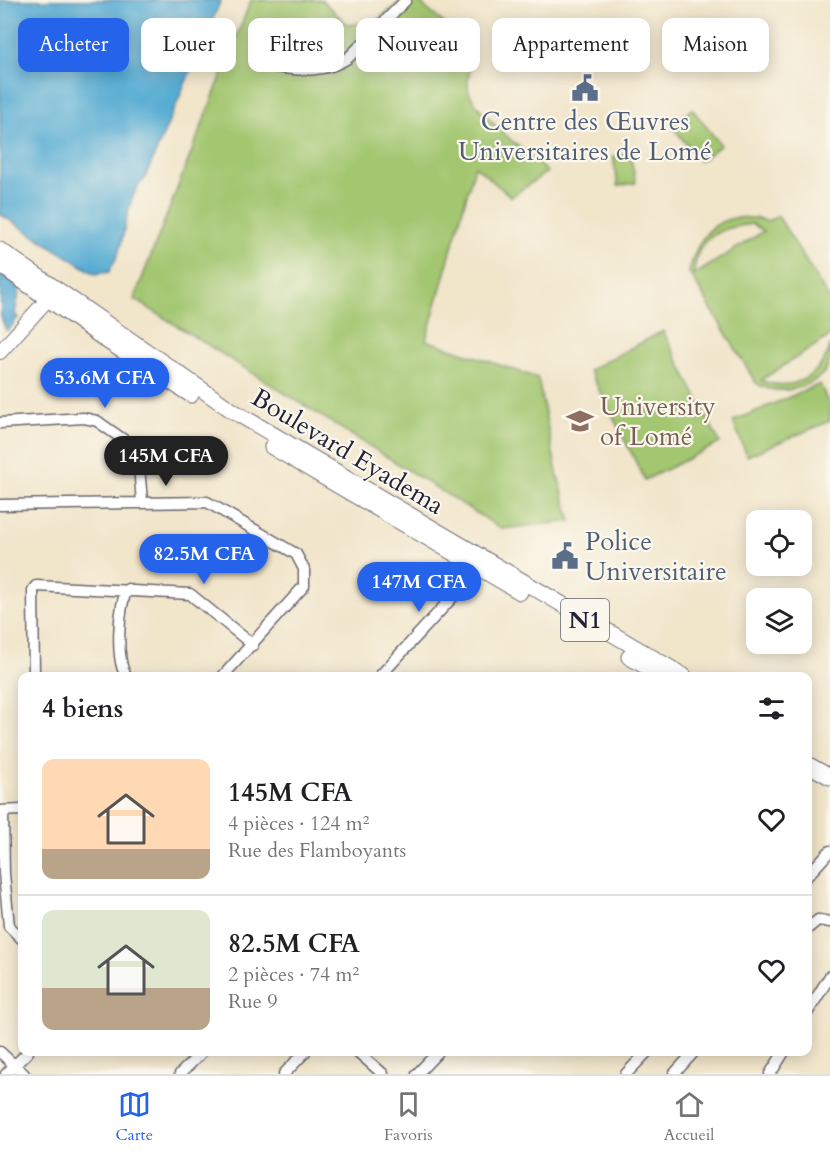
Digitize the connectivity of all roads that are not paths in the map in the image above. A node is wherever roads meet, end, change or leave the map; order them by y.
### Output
1 (406, 0) edge
2 (344, 60) edge
3 (0, 250) edge
4 (0, 266) edge
5 (52, 294) junction
6 (0, 352) edge
7 (0, 423) edge
8 (142, 502) junction
9 (0, 505) edge
10 (483, 564) junction
11 (128, 589) junction
12 (253, 645) junction
13 (34, 672) edge
14 (124, 672) edge
15 (227, 672) edge
16 (384, 672) edge
17 (656, 672) edge
18 (677, 672) edge
19 (812, 755) edge
20 (830, 765) edge
21 (812, 767) edge
22 (830, 777) edge
23 (18, 810) edge
24 (2, 811) edge
25 (830, 851) edge
26 (830, 861) edge
27 (812, 871) edge
28 (812, 881) edge
29 (830, 922) edge
30 (812, 925) edge
31 (18, 935) edge
32 (830, 976) edge
33 (812, 1005) edge
34 (0, 1052) edge
35 (24, 1056) edge
36 (198, 1056) edge
37 (301, 1056) edge
38 (363, 1056) edge
39 (434, 1056) edge
40 (644, 1056) edge
41 (650, 1056) edge
42 (690, 1056) edge
43 (781, 1056) edge
44 (10, 1071) edge
45 (180, 1074) edge
46 (284, 1074) edge
47 (383, 1074) edge
48 (417, 1074) edge
49 (626, 1074) edge
50 (633, 1074) edge
51 (674, 1074) edge
52 (770, 1074) edge

1 - 2 street
3 - 5 highway, Boulevard Eyadema / N1
4 - 5 highway, N1
5 - 6 main road
5 - 10 highway, Boulevard Eyadema / N1
7 - 8 street
8 - 9 street
8 - 12 street
10 - 16 street
10 - 17 highway, N1
10 - 18 highway, Boulevard Eyadema / N1
11 - 12 street
11 - 13 street
11 - 14 street
12 - 15 street
19 - 20 highway
21 - 22 highway
23 - 24 street
24 - 31 street
25 - 27 street
26 - 28 street
29 - 30 street
32 - 33 street
34 - 44 street
35 - 44 street
36 - 45 street
37 - 46 street
38 - 47 street
39 - 48 street
40 - 49 street
41 - 50 street
42 - 51 street
43 - 52 street

